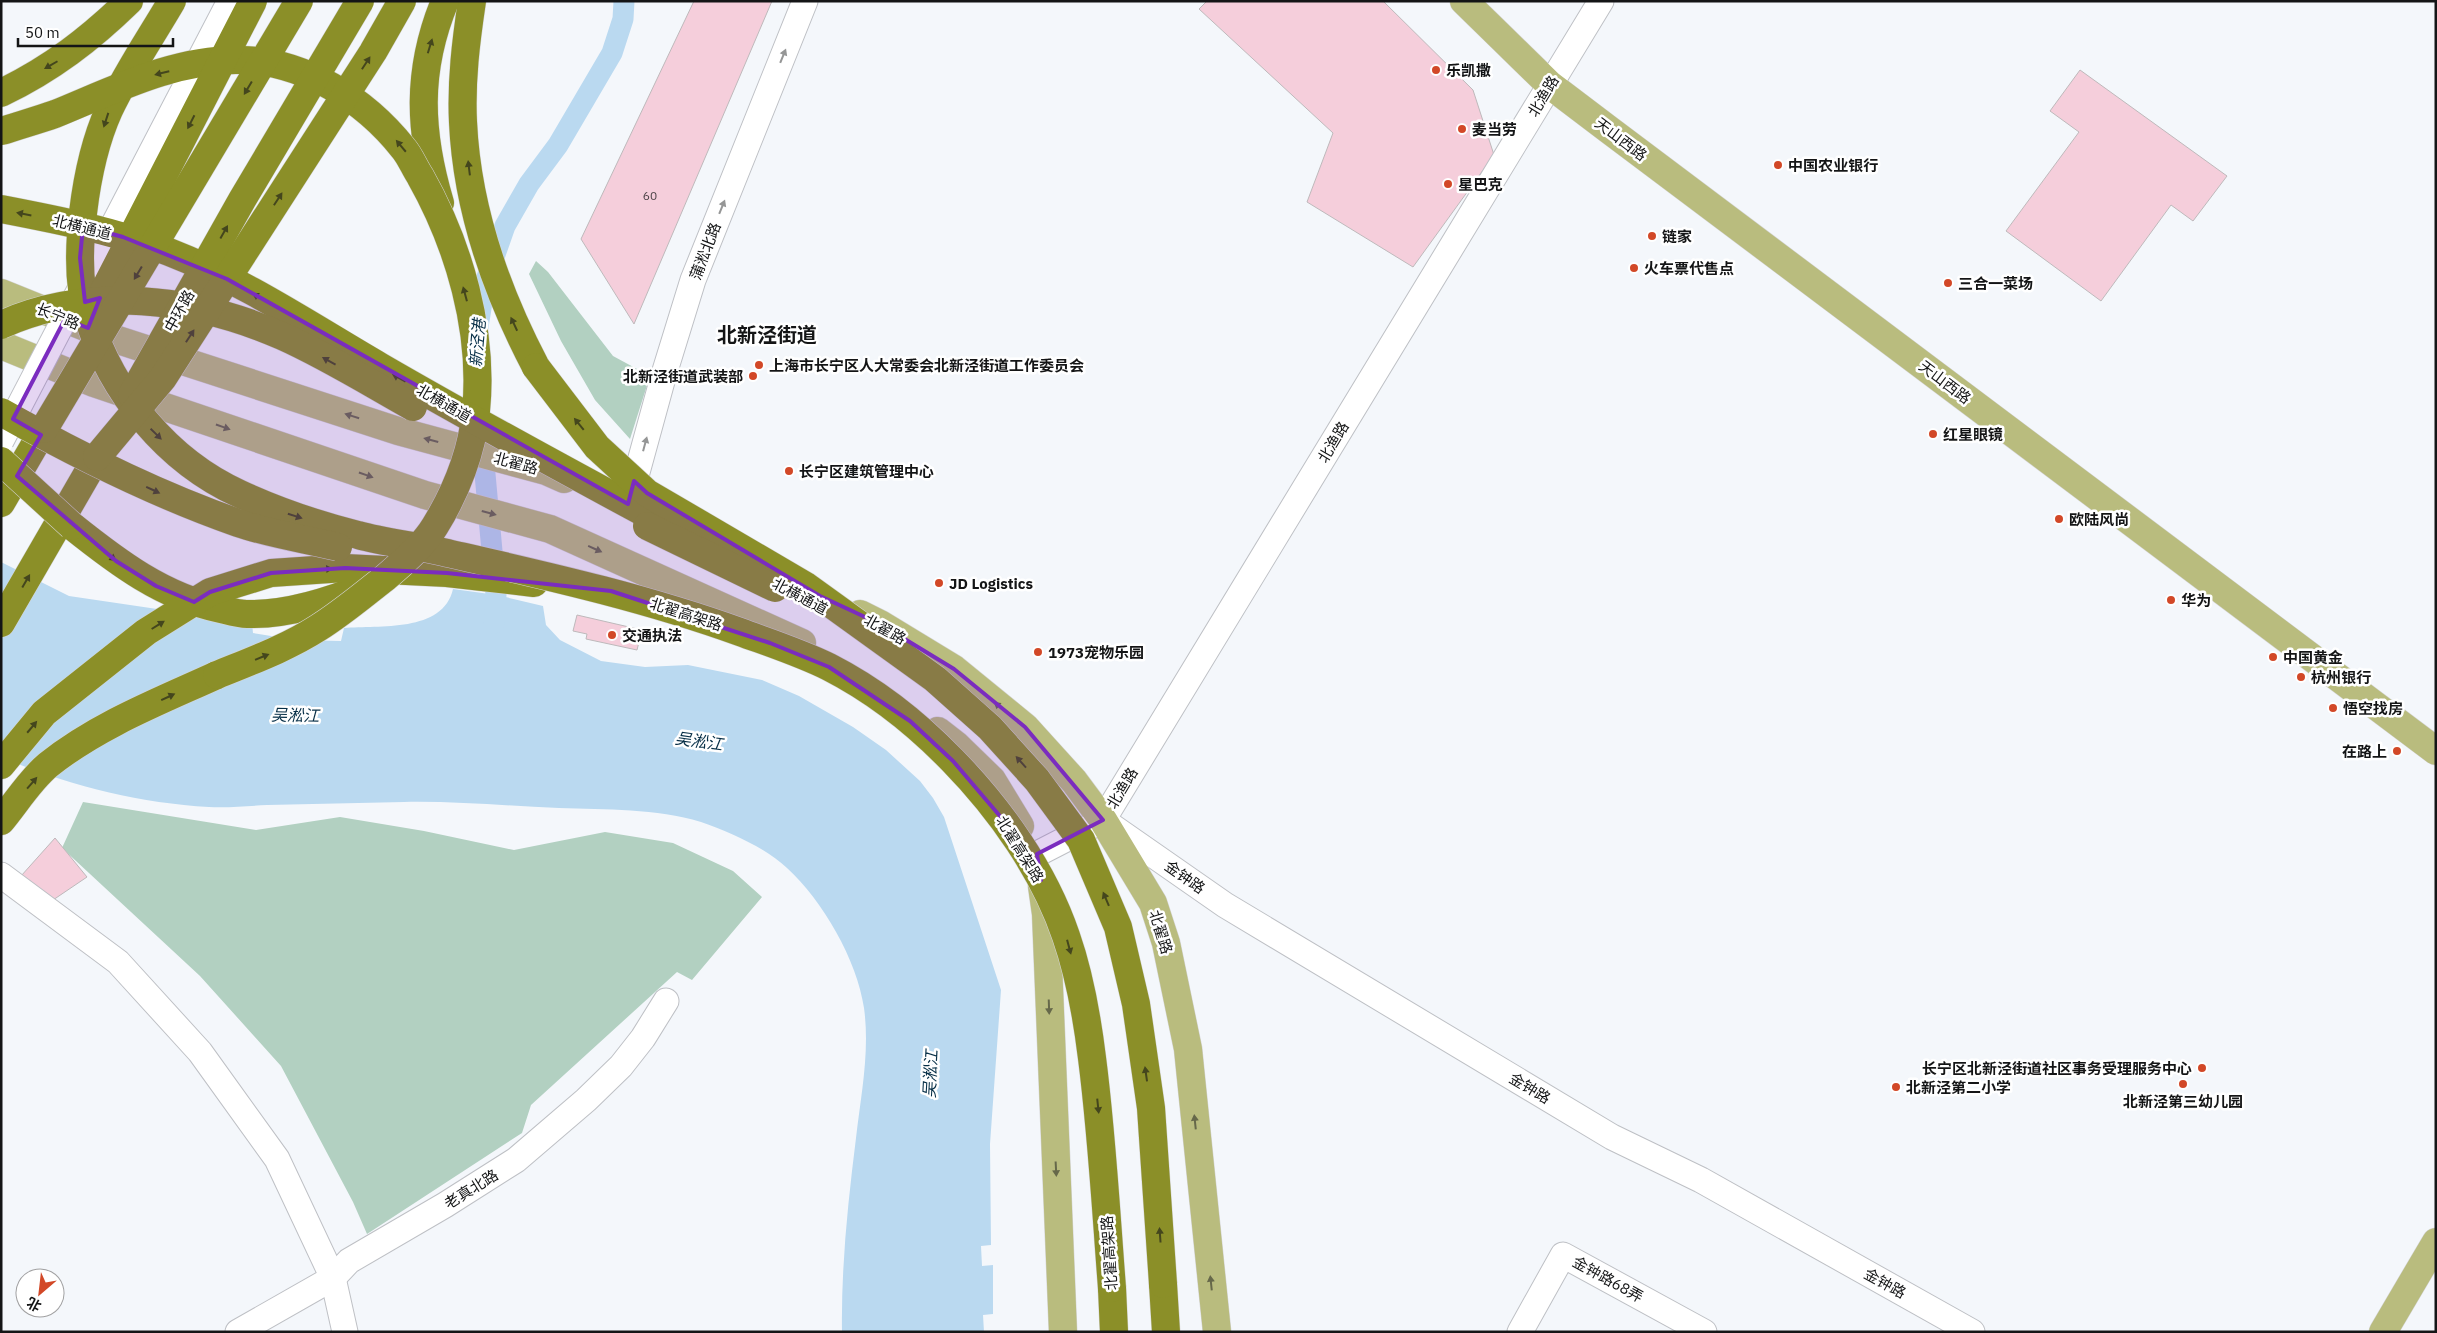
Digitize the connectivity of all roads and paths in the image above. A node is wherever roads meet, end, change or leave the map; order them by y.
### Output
1 (130, 1) edge
2 (172, 1) edge
3 (230, 1) edge
4 (253, 1) edge
5 (299, 1) edge
6 (360, 1) edge
7 (402, 1) edge
8 (445, 1) edge
9 (472, 1) edge
10 (805, 1) edge
11 (1464, 1) edge
12 (1601, 1) edge
13 (1550, 85) junction
14 (1, 93) edge
15 (1, 131) edge
16 (1, 209) edge
17 (455, 255) junction
18 (1, 293) edge
19 (1, 325) edge
20 (115, 339) joint
21 (1, 345) edge
22 (1, 412) edge
23 (44, 429) junction
24 (1, 441) edge
25 (97, 457) junction
26 (1, 461) edge
27 (1, 503) edge
28 (627, 508) junction
29 (383, 579) junction
30 (610, 591) junction
31 (1, 623) edge
32 (874, 634) junction
33 (2436, 752) edge
34 (1, 765) edge
35 (1103, 820) junction
36 (1, 821) edge
37 (1037, 854) junction
38 (1, 875) edge
39 (666, 1001) dead end
40 (2436, 1242) edge
41 (333, 1278) junction
42 (238, 1332) edge
43 (345, 1332) edge
44 (1063, 1332) edge
45 (1114, 1332) edge
46 (1166, 1332) edge
47 (1216, 1332) edge
48 (1520, 1332) edge
49 (1704, 1332) edge
50 (1972, 1332) edge
51 (2382, 1332) edge

1 -> 14 highway
2 -> 30 highway, bridge
3 - 24 street, bridge
4 -> 23 highway, bridge
5 -> 23 highway, bridge
25 -> 6 highway, 中环路, bridge
25 -> 7 highway, bridge
17 -> 8 highway, bridge
32 -> 9 highway, bridge
28 -> 10 street, 蒲淞北路
11 - 13 main road, 天山西路
12 - 13 street, 北渔路
13 - 33 main road, 天山西路
13 - 35 street, 北渔路
17 -> 15 highway, bridge
32 -> 16 highway, 北横通道, bridge
29 -> 17 highway, bridge
18 - 20 main road, 长宁路
32 -> 19 highway, bridge
28 -> 20 main road, 北翟路
21 -> 37 main road
22 -> 30 highway, bridge
23 - 27 highway, bridge
31 -> 25 highway, 中环路, bridge
26 -> 29 highway, bridge
35 -> 28 main road, 北翟路
36 -> 29 highway, bridge
34 -> 30 highway, bridge
30 -> 45 highway, 北翟高架路, bridge
46 -> 32 highway, bridge
35 - 37 street, 北渔路
47 -> 35 main road, 北翟路
35 - 50 street, 金钟路
37 -> 44 main road
38 - 41 street
39 - 41 street, 老真北路
40 - 51 main road
41 - 42 street, 老真北路
41 - 43 street
48 - 49 street, 金钟路68弄

